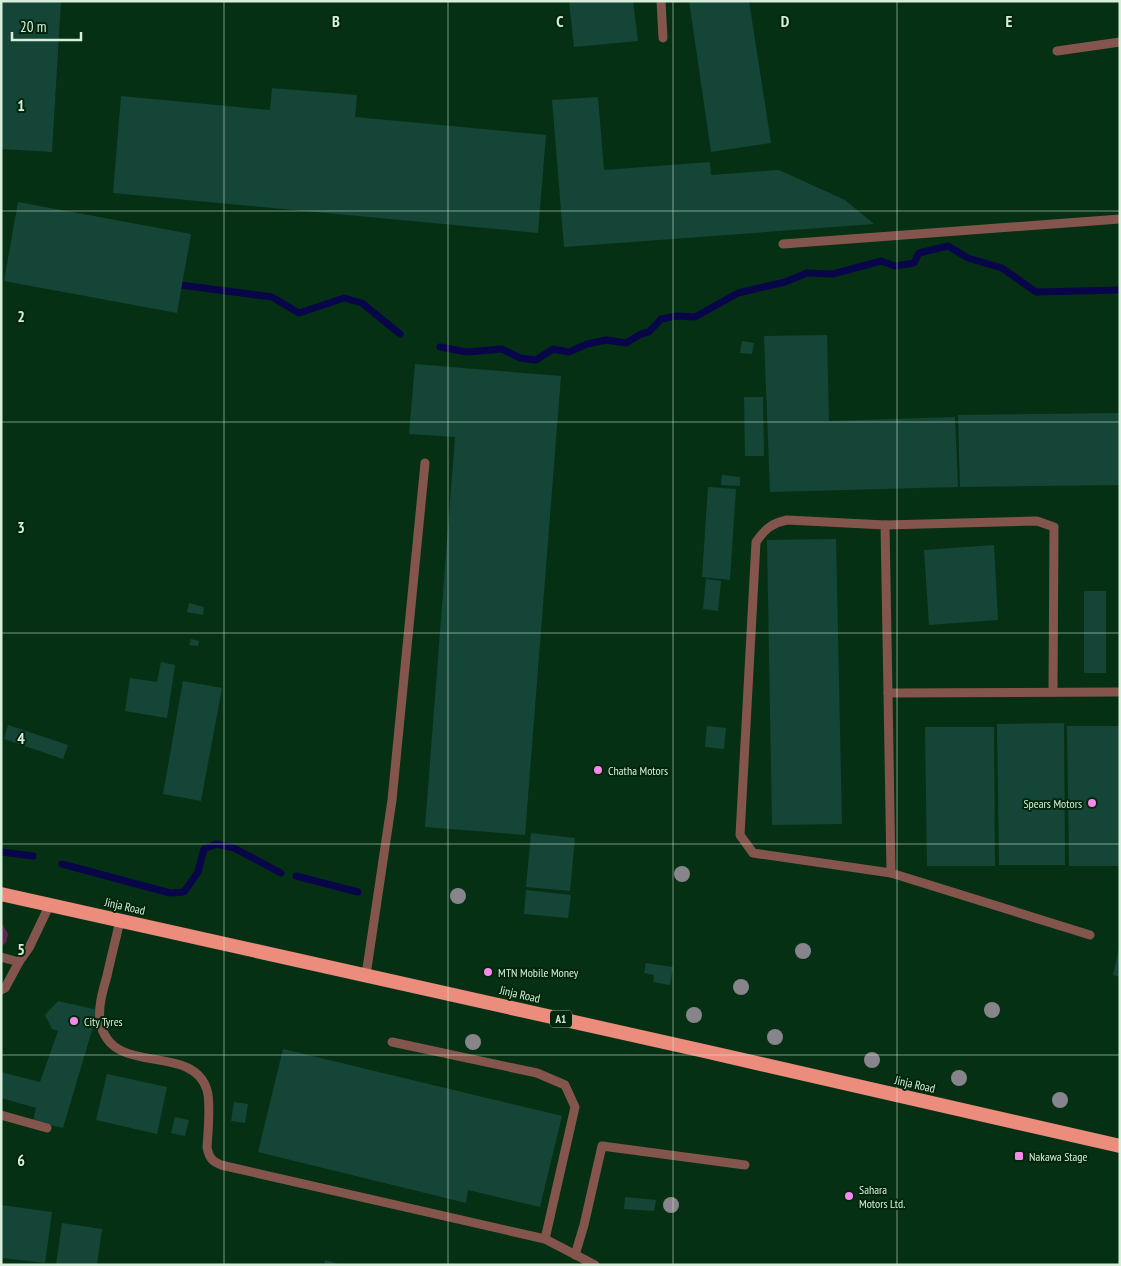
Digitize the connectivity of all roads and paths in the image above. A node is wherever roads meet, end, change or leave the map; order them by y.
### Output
1 (661, 1) edge
2 (663, 38) dead end
3 (1120, 42) edge
4 (1057, 51) dead end
5 (1120, 219) edge
6 (783, 244) dead end
7 (425, 463) dead end
8 (885, 525) junction
9 (1054, 692) junction
10 (1120, 692) edge
11 (888, 693) junction
12 (891, 873) junction
13 (1, 894) edge
14 (50, 904) junction
15 (120, 920) junction
16 (1090, 935) dead end
17 (1, 957) edge
18 (19, 962) junction
19 (366, 975) junction
20 (1, 990) edge
21 (392, 1042) dead end
22 (1, 1115) edge
23 (47, 1128) dead end
24 (1120, 1146) edge
25 (745, 1165) dead end
26 (545, 1239) junction
27 (575, 1255) junction
28 (595, 1265) edge

1 - 2 lane
3 - 4 lane
5 - 6 lane
7 - 19 lane
8 - 9 lane
8 - 11 lane
8 - 12 lane
9 - 10 lane
9 - 11 lane
11 - 12 lane
12 - 16 lane
13 - 14 highway, Jinja Road / A1
14 - 15 highway, Jinja Road / A1
14 - 18 lane
15 - 19 highway, Jinja Road / A1
15 - 26 lane
17 - 18 lane
18 - 20 lane
19 - 24 highway, Jinja Road / A1
21 - 26 lane
22 - 23 lane
25 - 27 lane
26 - 27 lane
27 - 28 lane

